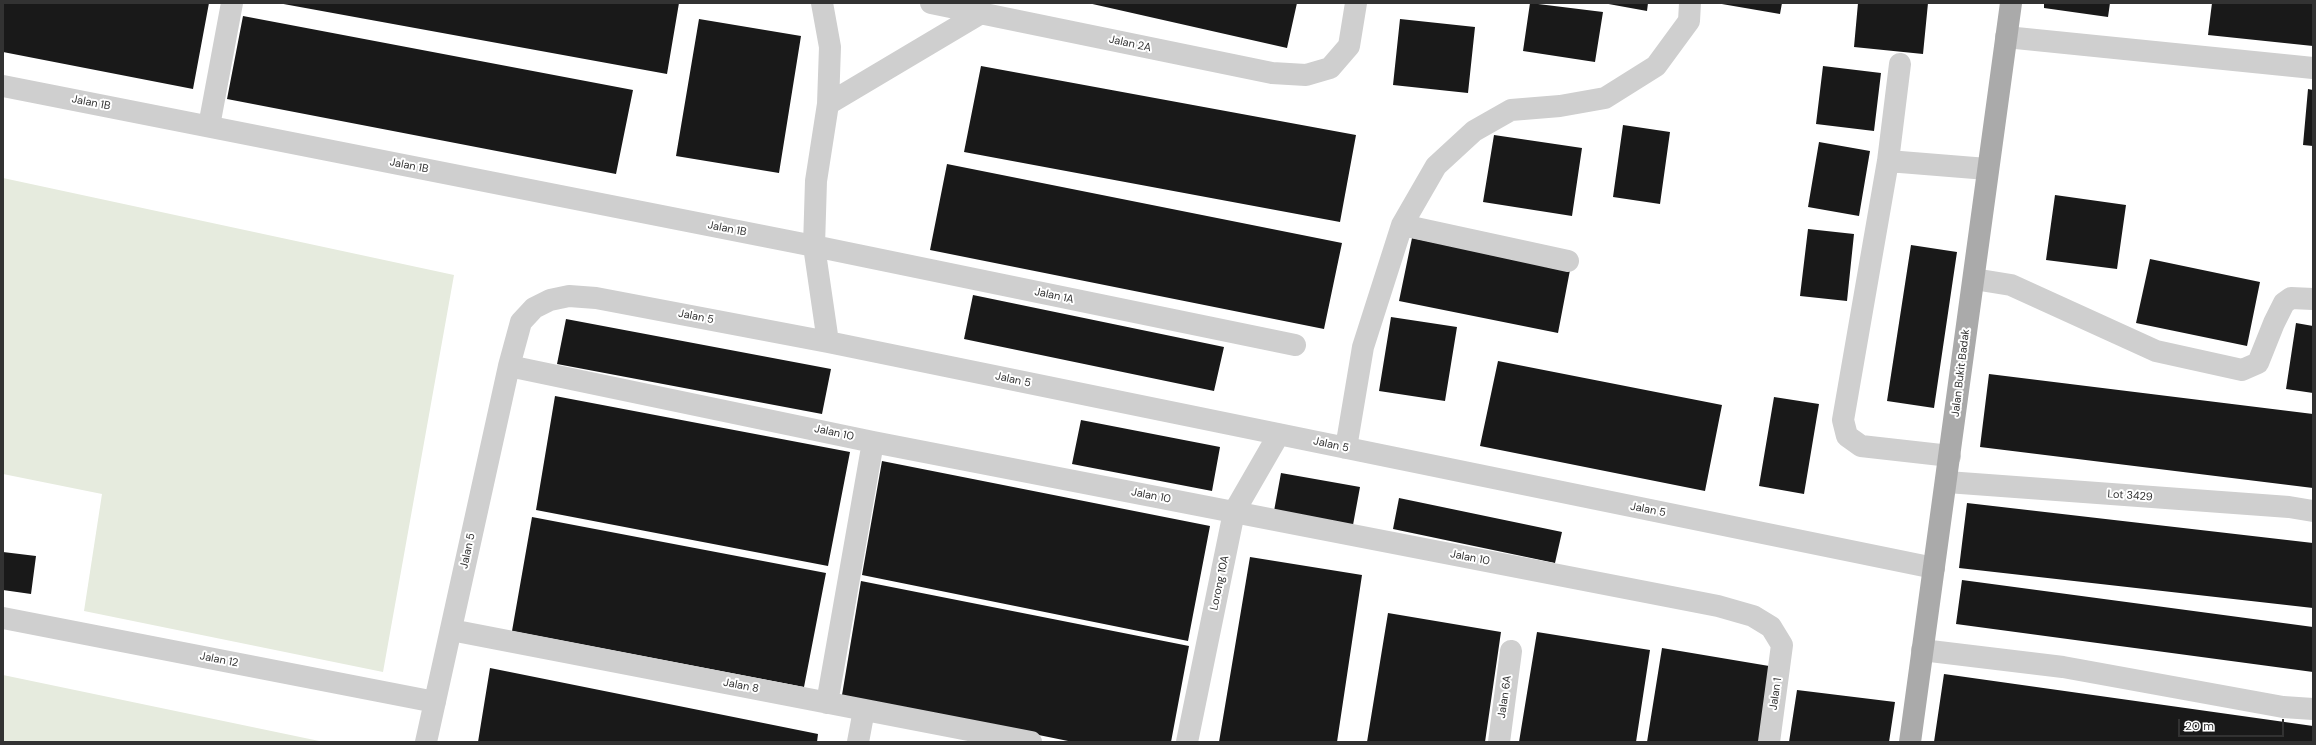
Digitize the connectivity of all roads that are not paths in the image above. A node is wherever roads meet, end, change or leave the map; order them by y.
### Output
1 (232, 3) edge
2 (822, 3) edge
3 (931, 3) edge
4 (1356, 3) edge
5 (1690, 3) edge
6 (2011, 3) edge
7 (981, 13) junction
8 (2006, 38) junction
9 (1900, 64) dead end
10 (2313, 68) edge
11 (3, 86) edge
12 (828, 104) junction
13 (208, 126) junction
14 (1888, 160) junction
15 (1987, 169) junction
16 (1402, 225) junction
17 (814, 246) junction
18 (1568, 261) dead end
19 (1974, 279) junction
20 (2313, 300) edge
21 (828, 342) junction
22 (1295, 345) dead end
23 (509, 366) junction
24 (1278, 434) junction
25 (873, 442) junction
26 (1346, 448) junction
27 (1950, 456) junction
28 (1947, 482) junction
29 (2313, 511) edge
30 (1234, 512) junction
31 (1934, 568) junction
32 (3, 618) edge
33 (451, 630) junction
34 (1782, 645) joint
35 (1922, 650) junction
36 (1512, 651) dead end
37 (435, 702) junction
38 (827, 703) junction
39 (2313, 709) edge
40 (864, 710) junction
41 (426, 742) edge
42 (858, 742) edge
43 (1031, 742) edge
44 (1187, 742) edge
45 (1499, 742) edge
46 (1769, 742) edge
47 (1910, 742) edge

1 - 13 street
2 - 12 street
3 - 7 street, Jalan 2A
4 - 7 street, Jalan 2A
5 - 16 street
6 - 8 main road, Jalan Bukit Badak
7 - 12 street
8 - 10 street
8 - 15 main road, Jalan Bukit Badak
9 - 14 street
11 - 13 street, Jalan 1B
12 - 17 street
13 - 17 street, Jalan 1B
14 - 15 street
14 - 27 street
15 - 19 main road, Jalan Bukit Badak
16 - 18 street
16 - 26 street
17 - 21 street
17 - 22 street, Jalan 1A
19 - 20 street
19 - 27 main road, Jalan Bukit Badak
21 - 23 street, Jalan 5
21 - 24 street, Jalan 5
23 - 25 street, Jalan 10
23 - 33 street, Jalan 5
24 - 26 street, Jalan 5
24 - 30 street, Lorong 10A
25 - 30 street, Jalan 10
25 - 38 street
26 - 31 street, Jalan 5
27 - 28 main road, Jalan Bukit Badak
28 - 29 street, Lot 3429
28 - 31 main road, Jalan Bukit Badak
30 - 34 street, Jalan 10
30 - 44 street, Lorong 10A
31 - 35 main road, Jalan Bukit Badak
32 - 37 street, Jalan 12
33 - 37 street, Jalan 5
33 - 38 street, Jalan 8
34 - 46 street, Jalan 1
35 - 39 street
35 - 47 main road, Jalan Bukit Badak
36 - 45 street, Jalan 6A
37 - 41 street, Jalan 5
38 - 40 street, Jalan 8
40 - 42 street
40 - 43 street, Jalan 8

